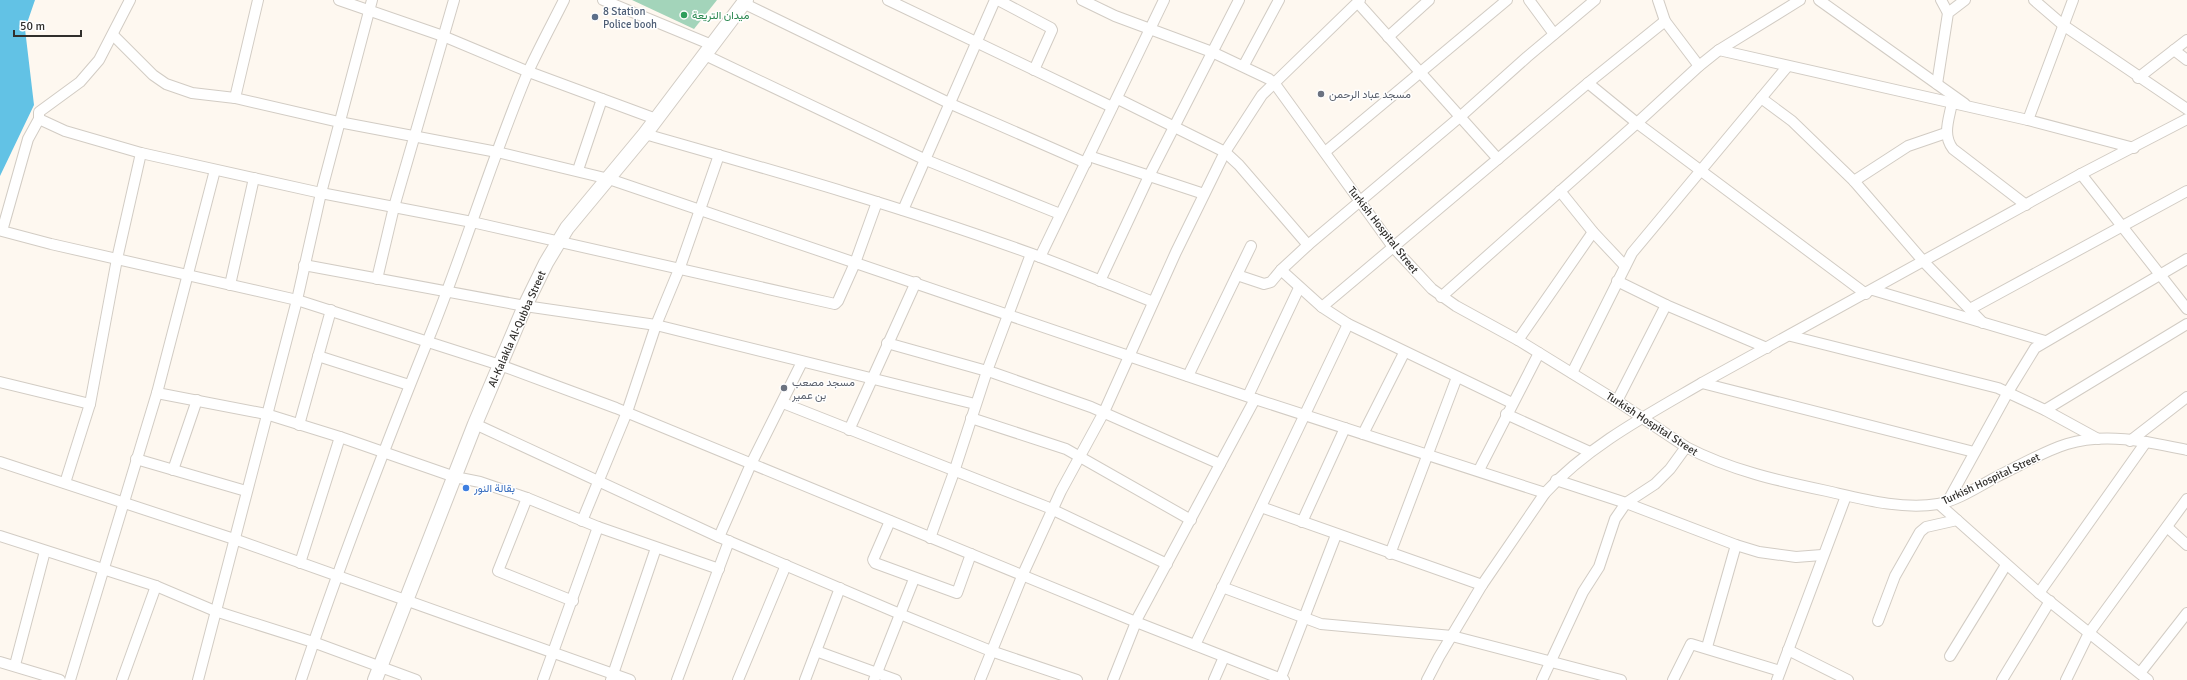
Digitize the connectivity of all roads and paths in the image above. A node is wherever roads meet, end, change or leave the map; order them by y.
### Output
1 (130, 0) edge
2 (258, 0) edge
3 (339, 0) edge
4 (454, 0) edge
5 (564, 0) edge
6 (603, 0) edge
7 (888, 0) edge
8 (997, 0) edge
9 (1082, 0) edge
10 (1164, 0) edge
11 (1238, 0) edge
12 (1279, 0) edge
13 (1429, 0) edge
14 (1507, 0) edge
15 (1529, 0) edge
16 (1595, 0) edge
17 (1658, 0) edge
18 (1800, 0) edge
19 (1819, 0) edge
20 (1941, 0) edge
21 (1965, 0) edge
22 (2034, 0) edge
23 (2073, 0) edge
24 (1359, 1) edge
25 (745, 2) edge
26 (371, 5) edge
27 (1948, 13) junction
28 (1665, 21) junction
29 (2063, 25) junction
30 (1151, 30) junction
31 (1554, 34) junction
32 (114, 35) junction
33 (443, 36) junction
34 (1388, 37) junction
35 (2187, 40) edge
36 (977, 43) junction
37 (708, 50) junction
38 (1719, 50) junction
39 (2174, 50) junction
40 (1212, 52) junction
41 (2187, 60) edge
42 (1244, 65) junction
43 (1699, 66) junction
44 (1787, 67) junction
45 (1034, 70) junction
46 (528, 72) junction
47 (1421, 73) junction
48 (2138, 78) junction
49 (1588, 82) junction
50 (1275, 84) junction
51 (1937, 84) junction
52 (235, 98) junction
53 (1761, 98) junction
54 (602, 99) junction
55 (1115, 103) junction
56 (1952, 103) junction
57 (951, 104) junction
58 (1968, 106) junction
59 (2187, 109) edge
60 (1461, 116) junction
61 (39, 119) junction
62 (656, 119) junction
63 (2187, 119) edge
64 (2028, 120) junction
65 (339, 122) junction
66 (1637, 124) junction
67 (1174, 126) junction
68 (1946, 133) junction
69 (645, 134) junction
70 (414, 137) junction
71 (2134, 148) junction
72 (497, 152) junction
73 (1226, 152) junction
74 (1325, 152) junction
75 (141, 153) junction
76 (719, 155) junction
77 (1088, 159) junction
78 (1498, 159) junction
79 (926, 160) junction
80 (214, 170) junction
81 (578, 170) junction
82 (1702, 172) junction
83 (2081, 174) junction
84 (1149, 176) junction
85 (254, 178) junction
86 (609, 179) junction
87 (1854, 181) junction
88 (1560, 190) junction
89 (2187, 191) edge
90 (321, 193) junction
91 (1204, 194) junction
92 (877, 202) junction
93 (1360, 202) junction
94 (2026, 205) junction
95 (394, 207) junction
96 (700, 210) junction
97 (903, 210) junction
98 (1060, 214) junction
99 (472, 222) junction
100 (2122, 228) junction
101 (1593, 232) junction
102 (558, 242) junction
103 (1308, 245) junction
104 (1251, 246) dead end
105 (1393, 247) junction
106 (1036, 256) junction
107 (117, 259) junction
108 (2187, 259) edge
109 (1924, 262) junction
110 (855, 263) junction
111 (304, 265) junction
112 (1625, 266) junction
113 (680, 267) junction
114 (1281, 270) junction
115 (1237, 275) junction
116 (2160, 275) junction
117 (187, 276) junction
118 (377, 279) junction
119 (1100, 281) junction
120 (1617, 281) junction
121 (916, 282) junction
122 (230, 285) junction
123 (1299, 288) junction
124 (447, 291) junction
125 (1869, 292) junction
126 (1441, 297) junction
127 (297, 300) junction
128 (1153, 302) junction
129 (1666, 305) junction
130 (525, 306) junction
131 (1322, 307) junction
132 (1970, 309) junction
133 (2187, 309) edge
134 (331, 310) junction
135 (1009, 314) junction
136 (1983, 323) junction
137 (1348, 324) junction
138 (2187, 324) edge
139 (656, 325) junction
140 (1791, 336) junction
141 (1518, 340) junction
142 (428, 341) junction
143 (2044, 341) junction
144 (887, 343) junction
145 (1767, 348) junction
146 (1404, 353) junction
147 (1539, 353) junction
148 (318, 356) junction
149 (1129, 356) junction
150 (802, 362) junction
151 (500, 365) junction
152 (987, 371) junction
153 (1572, 373) junction
154 (1188, 376) junction
155 (1457, 377) junction
156 (870, 378) junction
157 (0, 382) edge
158 (1702, 384) junction
159 (409, 385) junction
160 (2008, 392) junction
161 (156, 393) junction
162 (2187, 397) edge
163 (1251, 398) junction
164 (197, 400) junction
165 (1617, 401) junction
166 (783, 403) junction
167 (1512, 403) junction
168 (90, 404) junction
169 (975, 404) junction
170 (2045, 410) junction
171 (627, 412) junction
172 (1104, 412) junction
173 (266, 414) junction
174 (1306, 414) junction
175 (1506, 414) junction
176 (1643, 417) junction
177 (971, 418) junction
178 (475, 424) junction
179 (299, 425) junction
180 (1345, 428) junction
181 (848, 430) junction
182 (1364, 434) junction
183 (340, 437) junction
184 (2098, 439) junction
185 (2130, 441) junction
186 (2146, 442) junction
187 (1686, 447) junction
188 (2187, 450) edge
189 (385, 452) junction
190 (1590, 452) junction
191 (1974, 452) junction
192 (1427, 454) junction
193 (1080, 457) junction
194 (136, 459) junction
195 (0, 462) edge
196 (751, 464) junction
197 (1220, 464) junction
198 (173, 470) junction
199 (1479, 470) junction
200 (954, 472) junction
201 (455, 477) junction
202 (1556, 480) junction
203 (599, 482) junction
204 (65, 483) junction
205 (246, 491) junction
206 (1544, 493) junction
207 (1846, 496) junction
208 (527, 498) junction
209 (2187, 500) edge
210 (1943, 502) junction
211 (123, 503) junction
212 (1626, 503) junction
213 (1261, 507) junction
214 (1054, 510) junction
215 (1191, 520) junction
216 (1957, 520) junction
217 (582, 521) junction
218 (890, 521) junction
219 (1302, 522) junction
220 (598, 527) junction
221 (2167, 527) junction
222 (1336, 535) junction
223 (0, 536) edge
224 (719, 537) junction
225 (930, 538) junction
226 (234, 539) junction
227 (729, 541) junction
228 (1736, 545) junction
229 (2187, 545) edge
230 (656, 548) junction
231 (46, 551) junction
232 (971, 554) junction
233 (1390, 554) junction
234 (1822, 555) junction
235 (300, 563) junction
236 (1167, 564) junction
237 (786, 565) junction
238 (2006, 565) junction
239 (103, 568) junction
240 (719, 569) junction
241 (1023, 574) junction
242 (337, 577) junction
243 (914, 579) junction
244 (156, 586) junction
245 (1482, 586) junction
246 (1222, 587) junction
247 (840, 588) junction
248 (2039, 593) junction
249 (405, 600) junction
250 (573, 601) junction
251 (2050, 601) junction
252 (215, 611) junction
253 (2187, 613) edge
254 (900, 614) junction
255 (1303, 619) junction
256 (1878, 621) dead end
257 (1136, 622) junction
258 (2089, 633) junction
259 (1452, 636) junction
260 (313, 642) junction
261 (1195, 646) junction
262 (1707, 648) junction
263 (1788, 650) junction
264 (553, 651) junction
265 (816, 651) junction
266 (991, 651) junction
267 (1950, 656) dead end
268 (1224, 657) junction
269 (1551, 660) junction
270 (0, 662) edge
271 (15, 665) junction
272 (381, 666) junction
273 (1778, 675) edge
274 (875, 676) edge
275 (612, 677) edge
276 (2144, 677) edge
277 (1430, 679) edge
278 (60, 680) edge
279 (70, 680) edge
280 (122, 680) edge
281 (198, 680) edge
282 (301, 680) edge
283 (375, 680) edge
284 (416, 680) edge
285 (543, 680) edge
286 (630, 680) edge
287 (677, 680) edge
288 (738, 680) edge
289 (805, 680) edge
290 (896, 680) edge
291 (980, 680) edge
292 (1077, 680) edge
293 (1113, 680) edge
294 (1214, 680) edge
295 (1282, 680) edge
296 (1542, 680) edge
297 (1621, 680) edge
298 (1673, 680) edge
299 (1848, 680) edge
300 (2002, 680) edge
301 (2066, 680) edge

1 - 32 street
2 - 52 street
3 - 26 street
4 - 33 street
5 - 46 street
6 - 37 street
7 - 36 street
8 - 36 street
8 - 45 street
9 - 30 street, Turkish Hospital Street
10 - 30 street
11 - 40 street
12 - 42 street
13 - 34 street
14 - 47 street
15 - 31 street
16 - 31 street
17 - 28 street
18 - 38 street
19 - 51 street
20 - 27 street
21 - 27 street
22 - 29 street
23 - 29 street
24 - 34 street
24 - 50 street
25 - 37 street, Al-Kalakla Al-Qubba Street
25 - 57 street
26 - 33 street
26 - 65 street
27 - 51 street
28 - 43 street
28 - 49 street
29 - 48 street
29 - 64 street
30 - 40 street, Turkish Hospital Street
30 - 55 street
31 - 60 street
32 - 52 street
32 - 61 street
33 - 46 street
33 - 70 street
34 - 47 street
35 - 39 street
36 - 45 street
36 - 57 street
37 - 62 street, Al-Kalakla Al-Qubba Street
37 - 79 street
38 - 43 street
38 - 44 street
39 - 41 street
39 - 48 street
40 - 42 street, Turkish Hospital Street
40 - 67 street
42 - 50 street, Turkish Hospital Street
43 - 66 street
44 - 53 street
44 - 56 street
45 - 55 street
46 - 54 street
46 - 72 street
47 - 60 street
47 - 74 street
48 - 59 street
49 - 66 street
49 - 78 street
50 - 73 street
50 - 74 street, Turkish Hospital Street
51 - 58 street
52 - 65 street
53 - 82 street
53 - 87 street
54 - 62 street
54 - 81 street
55 - 67 street
55 - 77 street
56 - 58 street
56 - 68 street
57 - 77 street
57 - 79 street
58 - 64 street
60 - 78 street
60 - 93 street
61 - 75 street
61 - 107 street
62 - 69 street, Al-Kalakla Al-Qubba Street
63 - 71 street
64 - 71 street
65 - 70 street
65 - 90 street
66 - 82 street
66 - 88 street
67 - 73 street
67 - 84 street
68 - 87 street
68 - 94 street
69 - 76 street
69 - 86 street, Al-Kalakla Al-Qubba Street
70 - 72 street
70 - 95 street
71 - 83 street
72 - 81 street
72 - 99 street
73 - 91 street
73 - 103 street
74 - 93 street, Turkish Hospital Street
75 - 80 street
75 - 107 street
76 - 92 street
76 - 96 street
77 - 84 street
77 - 98 street
78 - 105 street
79 - 97 street
79 - 98 street
80 - 85 street
80 - 117 street
81 - 86 street
82 - 112 street
82 - 125 street
83 - 94 street
83 - 100 street
84 - 91 street
84 - 119 street
85 - 90 street
85 - 122 street
86 - 96 street
86 - 102 street, Al-Kalakla Al-Qubba Street
87 - 109 street
88 - 101 street
88 - 126 street
89 - 100 street
90 - 95 street
90 - 111 street
91 - 128 street
92 - 97 street
92 - 110 street
93 - 103 street
93 - 105 street, Turkish Hospital Street
94 - 109 street
95 - 99 street
95 - 118 street
96 - 110 street
96 - 113 street
97 - 106 street
98 - 106 street
99 - 102 street
99 - 124 street
100 - 116 street
100 - 132 street
101 - 112 street
101 - 141 street
102 - 113 street
102 - 130 street, Al-Kalakla Al-Qubba Street
103 - 114 street
104 - 115 street
105 - 126 street, Turkish Hospital Street
105 - 131 street
106 - 119 street
106 - 135 street
107 - 117 street
107 - 168 street
108 - 116 street
109 - 125 street
109 - 132 street
110 - 113 street
110 - 121 street
111 - 118 street
111 - 127 street
112 - 120 street
113 - 139 street
114 - 115 street
114 - 123 street
115 - 154 street
116 - 133 street
116 - 143 street
117 - 122 street
117 - 161 street
118 - 124 street
119 - 128 street
120 - 129 street
120 - 153 street
121 - 135 street
121 - 144 street
122 - 127 street
123 - 131 street
123 - 163 street
124 - 130 street
124 - 142 street
125 - 136 street
125 - 140 street
126 - 141 street, Turkish Hospital Street
127 - 134 street
127 - 173 street
128 - 149 street
129 - 145 street
129 - 165 street
130 - 139 street
130 - 151 street, Al-Kalakla Al-Qubba Street
131 - 137 street
132 - 136 street
134 - 142 street
134 - 148 street
135 - 149 street
135 - 152 street
136 - 143 street
137 - 146 street
137 - 174 street
138 - 170 street
139 - 150 street
139 - 171 street
140 - 145 street
140 - 160 street
141 - 147 street, Turkish Hospital Street
142 - 151 street
142 - 159 street
143 - 160 street
144 - 152 street
144 - 156 street
145 - 158 street
146 - 155 street
146 - 182 street
147 - 153 street, Turkish Hospital Street
147 - 167 street
148 - 159 street
148 - 179 street
149 - 154 street
149 - 172 street
150 - 156 street
150 - 166 street
151 - 171 street
151 - 178 street, Al-Kalakla Al-Qubba Street
152 - 169 street
152 - 172 street
153 - 165 street, Turkish Hospital Street
154 - 163 street
155 - 167 street
155 - 192 street
156 - 169 street
156 - 181 street
157 - 168 street
158 - 176 street
158 - 191 street
159 - 189 street
160 - 170 street
160 - 191 street
161 - 164 street
161 - 194 street
162 - 185 street
163 - 174 street
163 - 197 street
164 - 173 street
164 - 198 street
165 - 176 street, Turkish Hospital Street
166 - 181 street
166 - 196 street
167 - 175 street
168 - 204 street
169 - 177 street
170 - 184 street
171 - 196 street
171 - 203 street
172 - 193 street
172 - 197 street
173 - 179 street
173 - 205 street
174 - 180 street
174 - 213 street
175 - 190 street
175 - 199 street
176 - 187 street, Turkish Hospital Street
176 - 190 street
177 - 193 street
177 - 200 street
178 - 201 street, Al-Kalakla Al-Qubba Street
178 - 203 street
179 - 183 street
180 - 182 street
180 - 219 street
181 - 200 street
182 - 192 street
183 - 189 street
183 - 235 street
184 - 185 street, Turkish Hospital Street
184 - 210 street, Turkish Hospital Street
185 - 186 street, Turkish Hospital Street
186 - 188 street, Turkish Hospital Street
186 - 248 street
187 - 207 street, Turkish Hospital Street
187 - 212 street
189 - 201 street
189 - 242 street
190 - 202 street
191 - 210 street
192 - 199 street
192 - 233 street
193 - 214 street
193 - 215 street
194 - 198 street
194 - 211 street
195 - 204 street
196 - 218 street
196 - 224 street
197 - 215 street
198 - 205 street
199 - 206 street
200 - 214 street
200 - 225 street
201 - 208 street
201 - 249 street, Al-Kalakla Al-Qubba Street
202 - 206 street
202 - 212 street
203 - 217 street
203 - 224 street
204 - 211 street
205 - 226 street
206 - 245 street
207 - 210 street, Turkish Hospital Street
207 - 234 street
208 - 217 street
208 - 250 street
209 - 221 street
210 - 216 street
211 - 226 street
211 - 239 street
212 - 228 street
212 - 269 street
213 - 219 street
213 - 246 street
214 - 236 street
214 - 241 street
215 - 236 street
216 - 238 street
216 - 256 street
217 - 220 street
218 - 225 street
218 - 243 street
219 - 222 street
220 - 230 street
220 - 250 street
221 - 229 street
221 - 258 street
222 - 233 street
222 - 255 street
223 - 231 street
224 - 227 street
225 - 232 street
226 - 235 street
226 - 252 street
227 - 237 street
227 - 240 street
228 - 234 street
228 - 262 street
230 - 240 street
230 - 275 street
231 - 239 street
231 - 271 street
232 - 241 street
232 - 243 street
233 - 245 street
234 - 263 street
235 - 242 street
236 - 257 street
237 - 247 street
237 - 288 street
238 - 248 street
238 - 267 street
239 - 244 street
239 - 279 street
240 - 287 street
241 - 257 street
241 - 266 street
242 - 249 street
242 - 260 street
243 - 254 street
244 - 252 street
244 - 280 street
245 - 259 street
246 - 255 street
246 - 261 street
247 - 254 street
247 - 265 street
248 - 251 street
249 - 264 street
249 - 272 street, Al-Kalakla Al-Qubba Street
250 - 264 street
251 - 258 street
251 - 300 street
252 - 260 street
252 - 281 street
253 - 276 street
254 - 266 street
254 - 274 street
255 - 259 street
255 - 295 street
257 - 261 street
257 - 293 street
258 - 276 street
258 - 301 street
259 - 269 street
259 - 277 street
260 - 272 street
260 - 282 street
261 - 268 street
262 - 273 street
262 - 298 street
263 - 273 street
263 - 299 street
264 - 275 street
264 - 285 street
265 - 274 street
265 - 289 street
266 - 291 street
266 - 292 street
268 - 294 street
268 - 295 street
269 - 296 street
269 - 297 street
270 - 271 street
271 - 278 street
272 - 283 street, Al-Kalakla Al-Qubba Street
272 - 284 street
274 - 290 street
275 - 286 street

